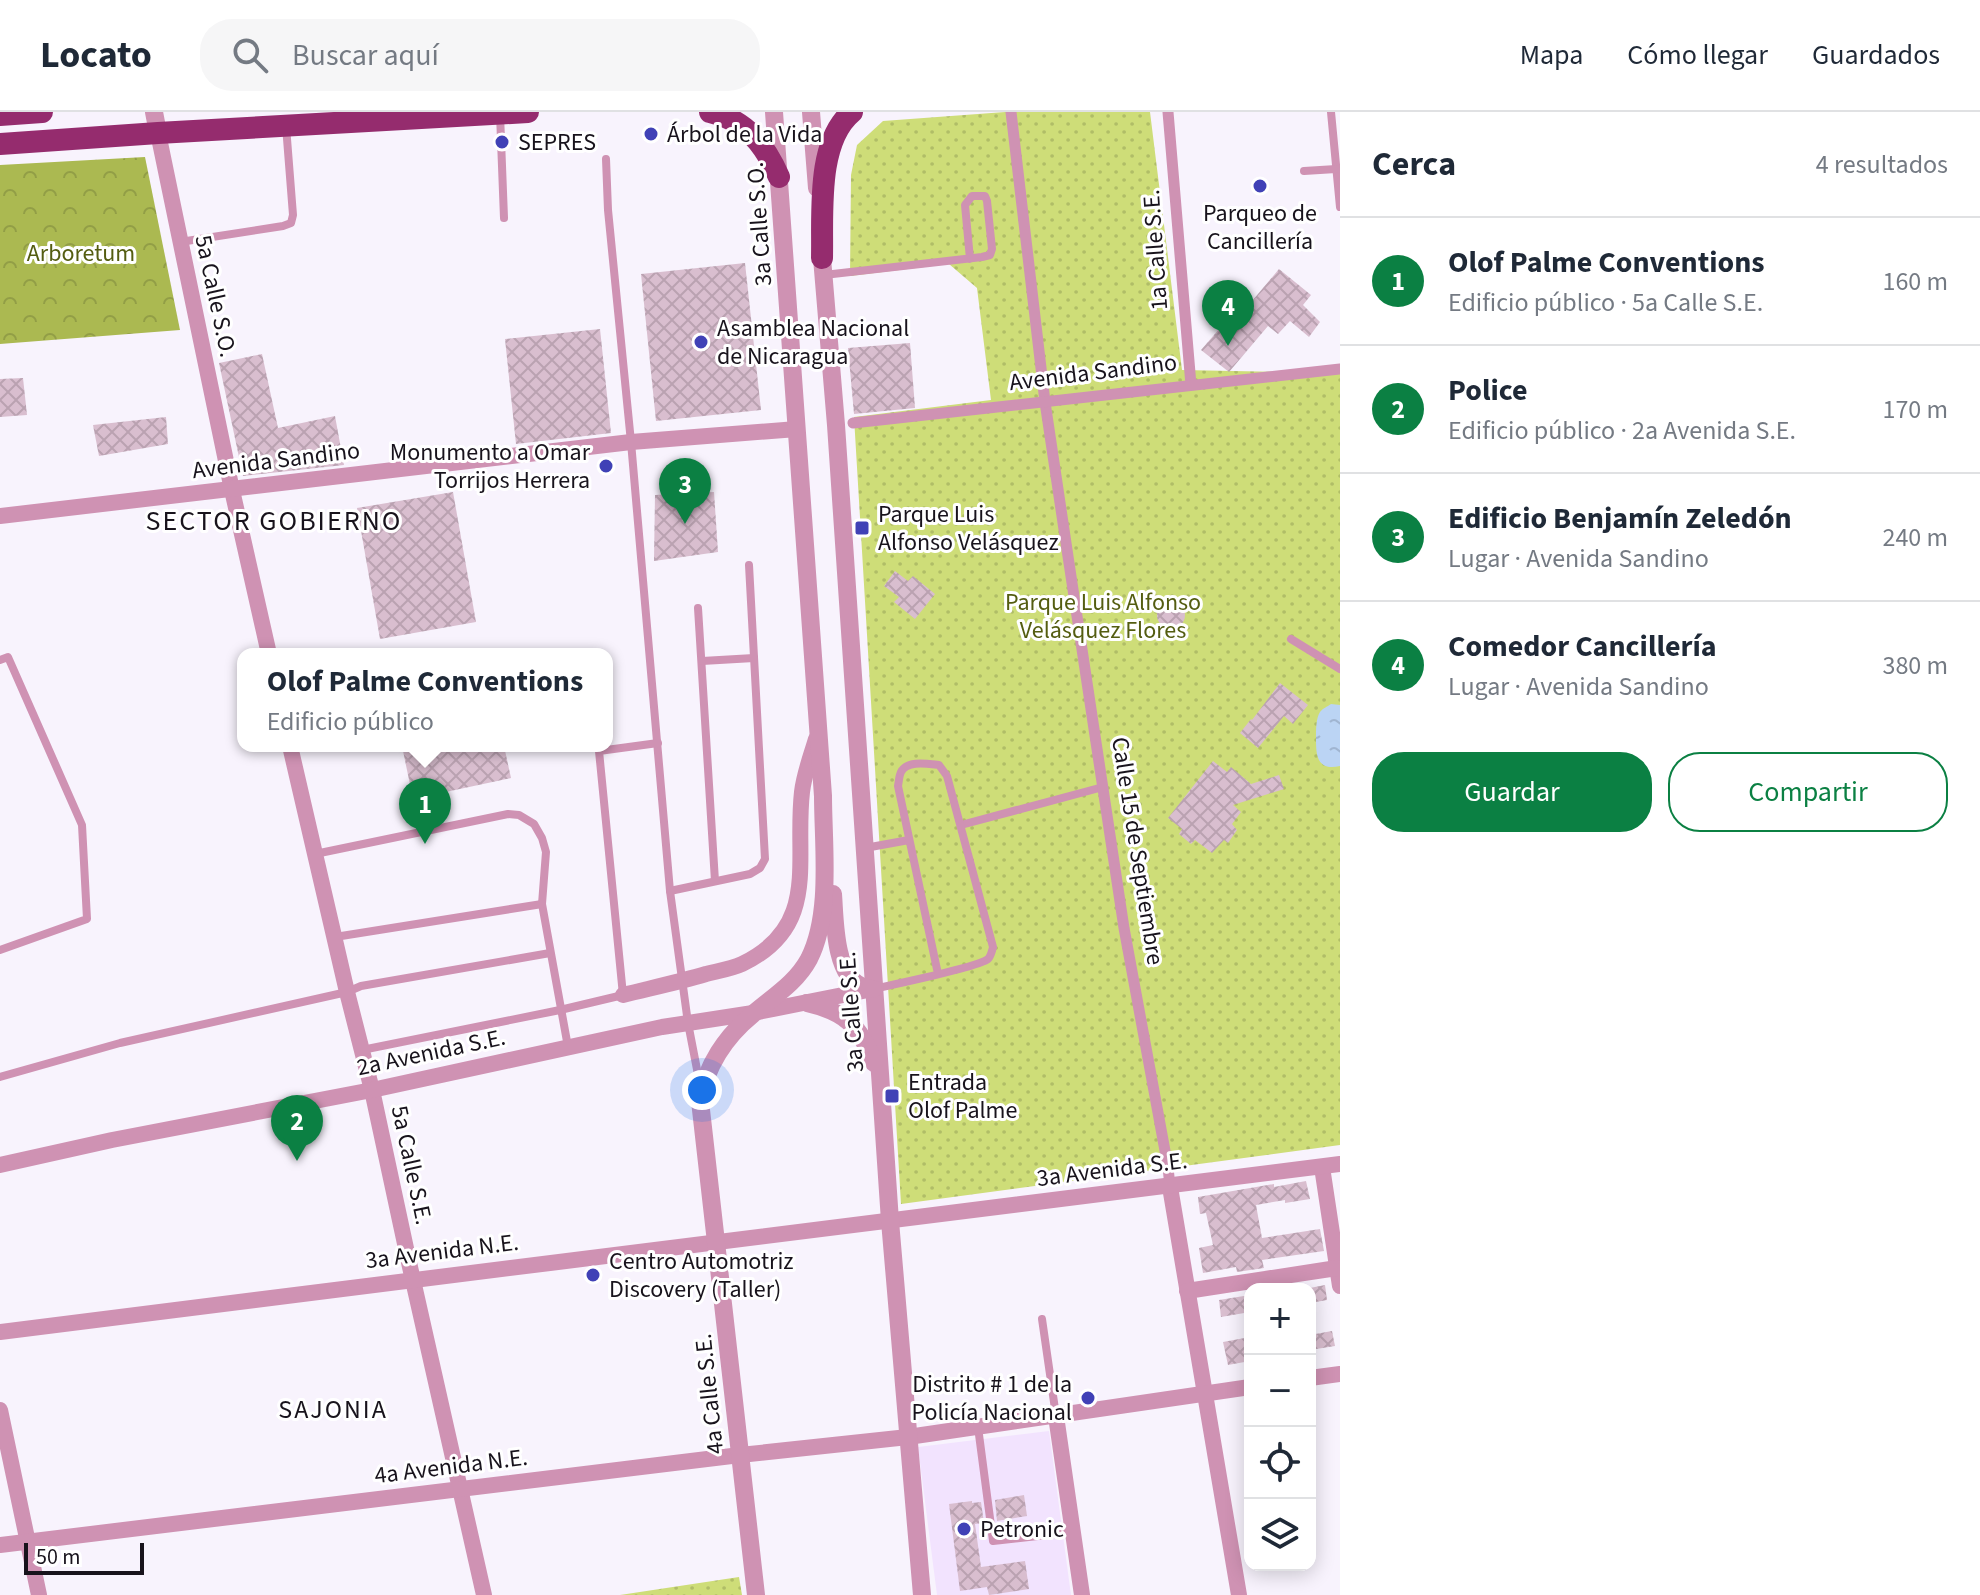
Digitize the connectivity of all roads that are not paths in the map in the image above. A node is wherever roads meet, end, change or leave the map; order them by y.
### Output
1 (42, 112) edge
2 (528, 112) edge
3 (710, 112) edge
4 (774, 112) edge
5 (811, 112) edge
6 (852, 112) edge
7 (1011, 112) edge
8 (1168, 112) edge
9 (1331, 112) edge
10 (500, 114) edge
11 (0, 115) edge
12 (156, 122) edge
13 (286, 126) junction
14 (0, 144) edge
15 (606, 159) dead end
16 (1336, 169) junction
17 (1304, 171) dead end
18 (779, 177) junction
19 (1340, 207) edge
20 (504, 218) dead end
21 (180, 242) junction
22 (970, 259) junction
23 (822, 266) junction
24 (1340, 369) edge
25 (1191, 385) junction
26 (1045, 402) junction
27 (844, 424) junction
28 (797, 429) junction
29 (631, 442) junction
30 (232, 490) junction
31 (0, 516) edge
32 (749, 565) dead end
33 (698, 608) dead end
34 (1291, 639) dead end
35 (268, 648) edge
36 (754, 658) junction
37 (0, 660) edge
38 (702, 661) junction
39 (1339, 665) edge
40 (818, 730) junction
41 (658, 743) junction
42 (613, 747) edge
43 (291, 752) edge
44 (598, 752) edge
45 (1103, 787) junction
46 (823, 796) junction
47 (961, 825) junction
48 (909, 840) junction
49 (864, 849) junction
50 (315, 854) junction
51 (715, 881) junction
52 (670, 891) junction
53 (542, 904) junction
54 (334, 938) junction
55 (0, 950) edge
56 (550, 953) junction
57 (938, 974) junction
58 (682, 981) junction
59 (873, 989) junction
60 (347, 992) junction
61 (623, 995) junction
62 (807, 1003) junction
63 (560, 1010) junction
64 (753, 1013) junction
65 (688, 1023) junction
66 (116, 1031) dead end
67 (120, 1043) junction
68 (568, 1047) junction
69 (361, 1050) junction
70 (0, 1077) edge
71 (880, 1085) junction
72 (372, 1090) junction
73 (702, 1094) junction
74 (1340, 1164) edge
75 (0, 1165) edge
76 (1322, 1167) junction
77 (1170, 1187) junction
78 (890, 1221) junction
79 (716, 1243) junction
80 (1337, 1268) junction
81 (412, 1279) junction
82 (1340, 1286) edge
83 (1187, 1291) junction
84 (1042, 1319) dead end
85 (0, 1332) edge
86 (1340, 1374) edge
87 (1316, 1377) edge
88 (1244, 1388) edge
89 (1205, 1394) junction
90 (0, 1410) edge
91 (1056, 1416) junction
92 (978, 1427) junction
93 (908, 1437) junction
94 (740, 1455) junction
95 (460, 1489) junction
96 (1073, 1532) junction
97 (27, 1542) junction
98 (0, 1545) edge
99 (39, 1595) edge
100 (484, 1595) edge
101 (756, 1595) edge
102 (922, 1595) edge
103 (1082, 1595) edge
104 (1239, 1595) edge

1 - 11 highway
2 - 10 highway
3 - 18 highway
4 - 18 street, 3a Calle S.O.
5 - 23 street
6 - 23 highway
7 - 26 street, Calle 15 de Septiembre
8 - 25 street, 1a Calle S.E.
9 - 16 lane
10 - 13 highway
10 - 20 lane
12 - 13 highway
12 - 14 highway
12 - 21 street, 5a Calle S.O.
13 - 21 lane
15 - 29 lane
16 - 17 lane
16 - 19 lane
18 - 28 street, 3a Calle S.O.
21 - 30 street, 5a Calle S.O.
22 - 22 lane
22 - 23 lane
23 - 27 street
24 - 25 street, Avenida Sandino
25 - 26 street, Avenida Sandino
26 - 27 street, Avenida Sandino
26 - 45 street, Calle 15 de Septiembre
27 - 49 street, 3a Calle S.E.
28 - 29 street, Avenida Sandino
28 - 40 street, 3a Calle S.E.
29 - 30 street, Avenida Sandino
29 - 41 lane
30 - 31 street, Avenida Sandino
30 - 35 street
32 - 36 lane
33 - 38 lane
34 - 39 lane
36 - 38 lane
36 - 51 lane
37 - 55 lane
38 - 51 lane
40 - 46 street, 3a Calle S.E.
40 - 58 street
41 - 42 lane
41 - 52 lane
43 - 50 street, 5a Calle S.E.
44 - 61 lane
45 - 47 lane
45 - 77 street, Calle 15 de Septiembre
46 - 59 street
46 - 64 street, 3a Calle S.E.
47 - 48 lane
47 - 57 lane
48 - 49 lane
48 - 57 lane
49 - 59 street, 3a Calle S.E.
50 - 53 lane
50 - 54 street, 5a Calle S.E.
51 - 52 lane
52 - 58 lane
53 - 54 lane
53 - 56 lane
54 - 60 street, 5a Calle S.E.
56 - 60 lane
56 - 63 lane
57 - 59 lane
58 - 61 street
58 - 65 lane
59 - 62 street, 2a Avenida S.E.
59 - 71 street, 3a Calle S.E.
60 - 67 lane
60 - 69 street, 5a Calle S.E.
61 - 63 lane
62 - 64 street, 2a Avenida S.E.
62 - 71 street
63 - 68 lane
63 - 69 lane
64 - 65 street, 2a Avenida S.E.
64 - 73 street, 4a Calle S.E.
65 - 68 street, 2a Avenida S.E.
65 - 73 lane
66 - 67 lane
67 - 70 lane
68 - 72 street, 2a Avenida S.E.
69 - 72 street, 5a Calle S.E.
71 - 78 street, 3a Calle S.E.
72 - 75 street, 2a Avenida S.E.
72 - 81 street, 5a Calle S.E.
73 - 79 street, 4a Calle S.E.
74 - 76 street, 3a Avenida S.E.
76 - 77 street, 3a Avenida S.E.
76 - 80 street
77 - 78 street, 3a Avenida S.E.
77 - 83 street, Calle 15 de Septiembre
78 - 79 street, 3a Avenida N.E.
78 - 93 street, 3a Calle S.E.
79 - 81 street, 3a Avenida N.E.
79 - 94 street, 4a Calle S.E.
80 - 82 street
80 - 83 street
81 - 85 street, 3a Avenida N.E.
81 - 95 street, 5a Calle S.E.
83 - 89 street, Calle 15 de Septiembre
84 - 91 lane
86 - 87 street
88 - 89 street, 4a Avenida N.E.
89 - 91 street, 4a Avenida N.E.
89 - 104 street, Calle 15 de Septiembre
90 - 97 street
91 - 92 street, 4a Avenida N.E.
91 - 96 street
92 - 93 street, 4a Avenida N.E.
92 - 96 lane
93 - 94 street, 4a Avenida N.E.
93 - 102 street, 3a Calle S.E.
94 - 95 street, 4a Avenida N.E.
94 - 101 street, 4a Calle S.E.
95 - 97 street, 4a Avenida N.E.
95 - 100 street, 5a Calle S.E.
96 - 103 street
97 - 98 street, 4a Avenida N.E.
97 - 99 street

